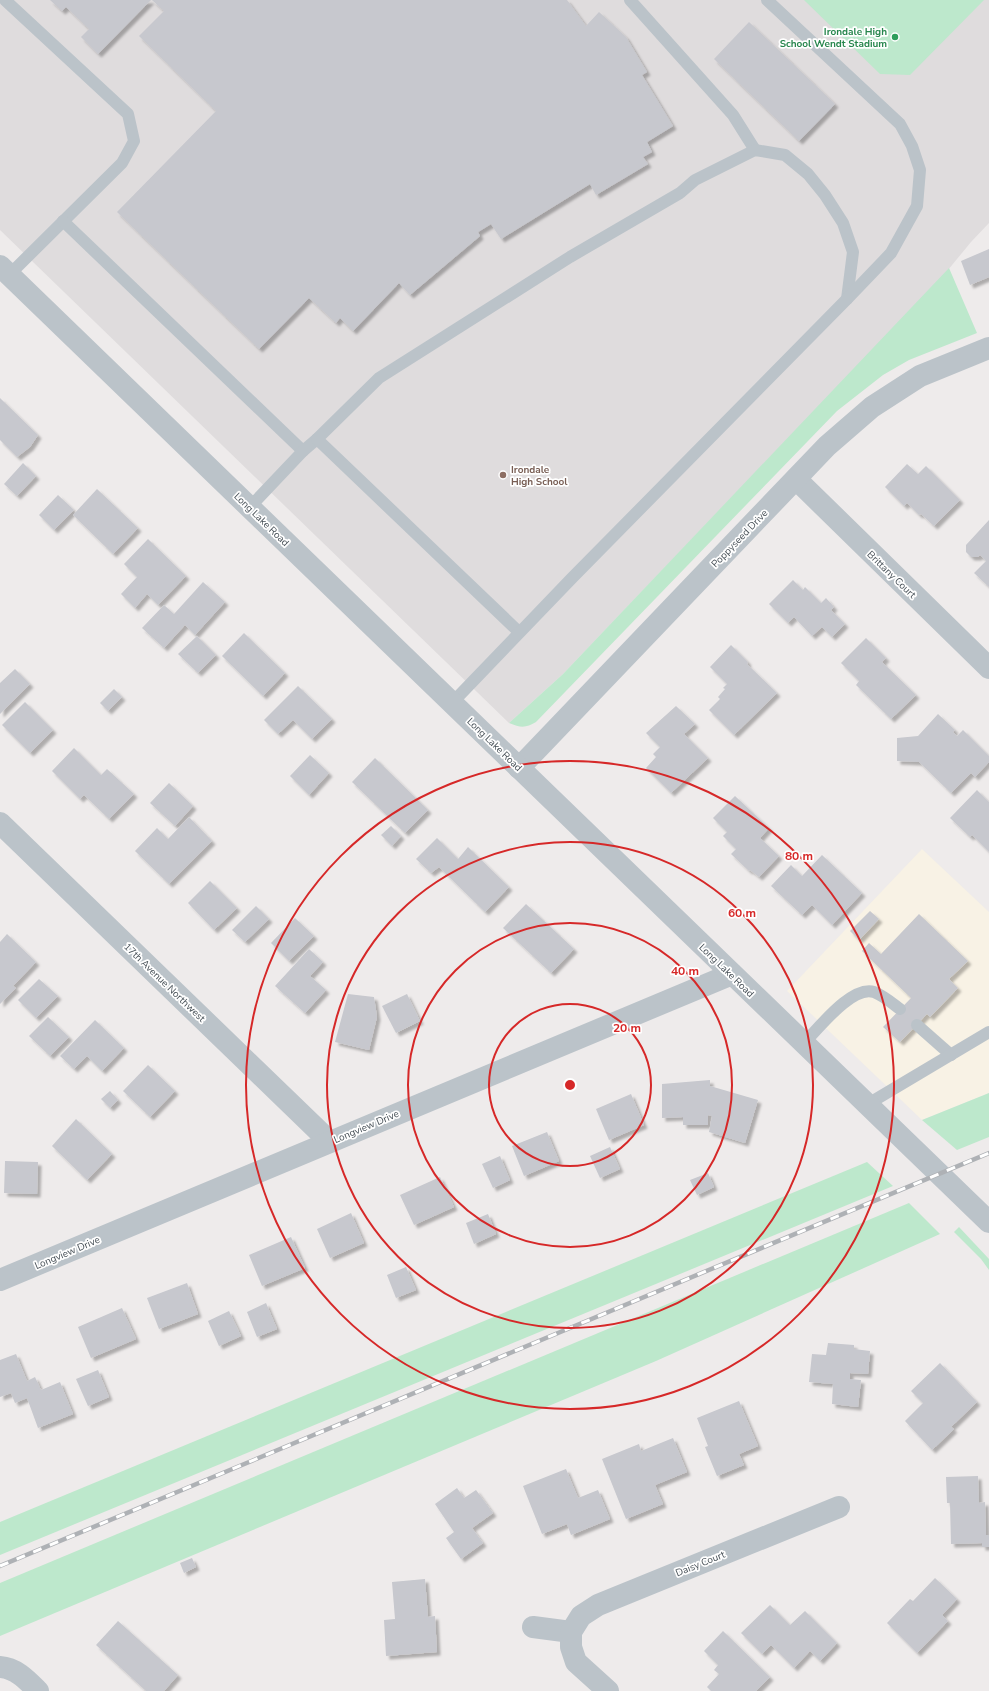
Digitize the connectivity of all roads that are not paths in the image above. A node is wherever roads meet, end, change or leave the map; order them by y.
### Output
1 (5, 0) edge
2 (630, 0) edge
3 (767, 0) edge
4 (755, 150) junction
5 (63, 221) junction
6 (5, 271) edge
7 (848, 299) junction
8 (989, 348) edge
9 (318, 438) junction
10 (303, 451) junction
11 (796, 479) junction
12 (250, 507) junction
13 (520, 632) junction
14 (989, 668) edge
15 (452, 703) junction
16 (519, 768) junction
17 (0, 823) edge
18 (732, 974) junction
19 (900, 1009) dead end
20 (917, 1025) dead end
21 (989, 1032) edge
22 (804, 1043) junction
23 (950, 1055) junction
24 (868, 1104) junction
25 (329, 1141) junction
26 (989, 1222) edge
27 (0, 1280) edge
28 (839, 1507) dead end
29 (532, 1627) dead end
30 (571, 1632) junction
31 (4, 1667) edge
32 (38, 1691) edge
33 (608, 1691) edge

1 - 5 lane
2 - 4 lane
3 - 7 lane
4 - 7 lane
4 - 9 lane
5 - 6 lane
5 - 10 lane
6 - 12 street, Long Lake Road
7 - 13 lane
8 - 11 street, Poppyseed Drive
9 - 10 lane
9 - 13 lane
10 - 12 lane
11 - 14 street, Brittany Court
11 - 16 street, Poppyseed Drive
12 - 15 street, Long Lake Road
13 - 15 lane
15 - 16 street, Long Lake Road
16 - 18 street, Long Lake Road
17 - 25 street, 17th Avenue Northwest
18 - 22 street, Long Lake Road
18 - 25 street, Longview Drive
19 - 22 lane
20 - 23 lane
21 - 23 lane
22 - 24 street, Long Lake Road
23 - 24 lane
24 - 26 street, Long Lake Road
25 - 27 street, Longview Drive
28 - 30 street, Daisy Court
29 - 30 street
30 - 33 street
31 - 32 street

